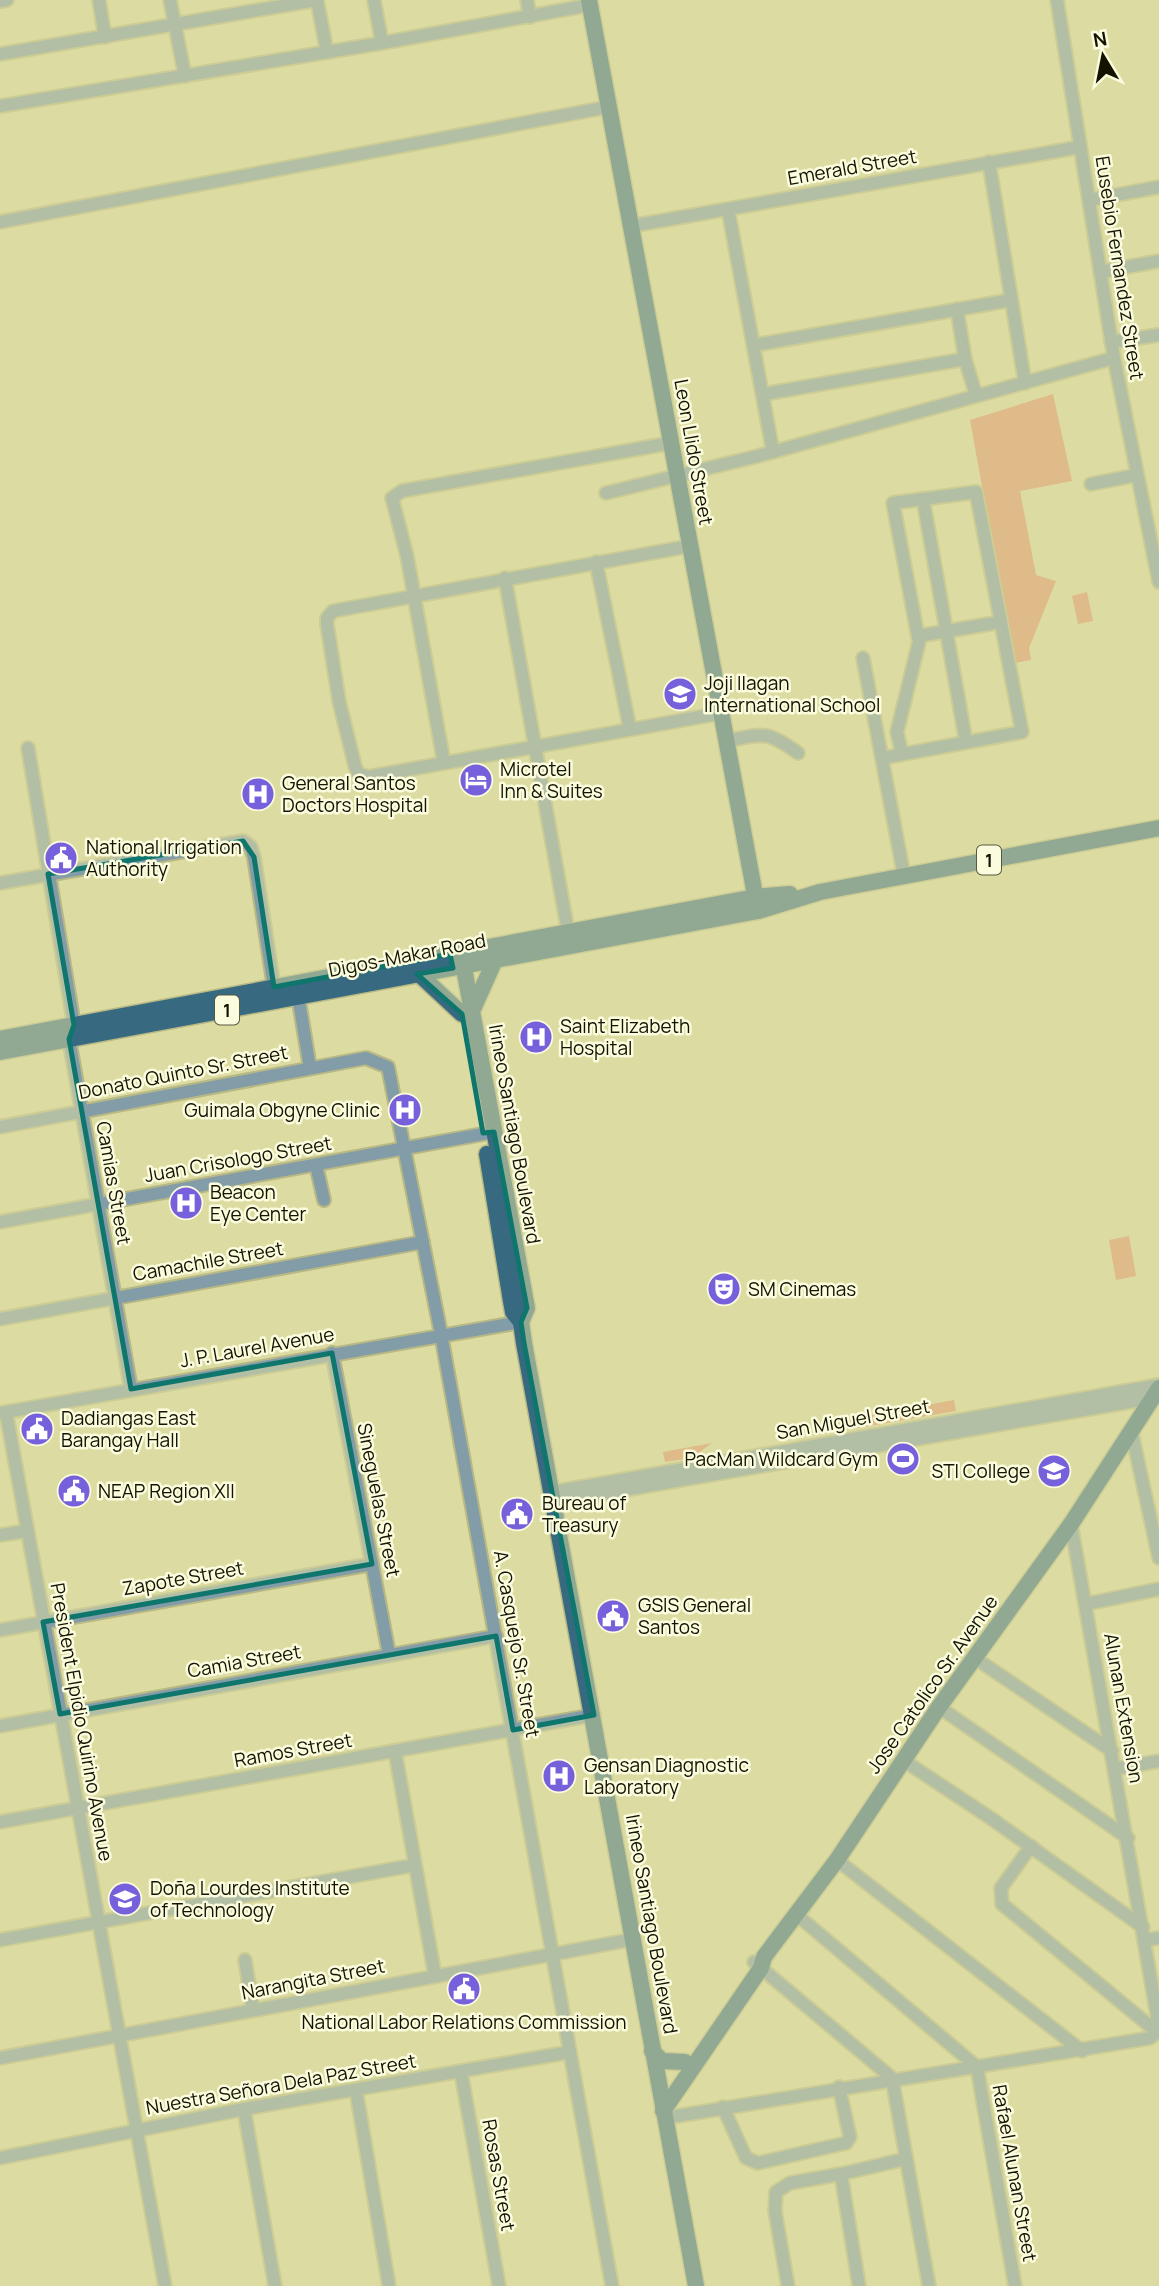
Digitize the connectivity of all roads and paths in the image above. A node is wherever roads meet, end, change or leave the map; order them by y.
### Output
1 (7, 0) edge
2 (99, 0) edge
3 (170, 0) edge
4 (317, 0) edge
5 (374, 0) edge
6 (527, 0) edge
7 (1057, 0) edge
8 (0, 1) edge
9 (589, 3) edge
10 (530, 17) junction
11 (175, 25) junction
12 (105, 37) junction
13 (382, 43) junction
14 (327, 52) junction
15 (0, 54) edge
16 (185, 76) junction
17 (0, 106) edge
18 (608, 107) junction
19 (1080, 147) junction
20 (989, 162) junction
21 (1159, 187) edge
22 (1089, 200) junction
23 (728, 209) junction
24 (0, 222) edge
25 (631, 226) junction
26 (1159, 261) edge
27 (1100, 272) junction
28 (1011, 300) junction
29 (957, 309) junction
30 (1159, 335) edge
31 (1111, 342) junction
32 (755, 345) junction
33 (1114, 358) junction
34 (965, 359) junction
35 (1025, 383) junction
36 (764, 394) junction
37 (976, 395) junction
38 (671, 443) junction
39 (773, 452) junction
40 (1137, 475) junction
41 (677, 476) junction
42 (1091, 484) dead end
43 (606, 493) dead end
44 (923, 499) junction
45 (690, 546) junction
46 (596, 562) junction
47 (505, 579) junction
48 (1159, 582) edge
49 (414, 596) junction
50 (1001, 622) junction
51 (946, 631) junction
52 (918, 636) junction
53 (863, 658) dead end
54 (722, 713) junction
55 (630, 729) junction
56 (897, 732) junction
57 (878, 736) junction
58 (727, 741) junction
59 (966, 742) junction
60 (533, 746) junction
61 (27, 748) dead end
62 (798, 753) dead end
63 (901, 754) junction
64 (882, 758) junction
65 (444, 762) junction
66 (1159, 828) edge
67 (48, 874) junction
68 (904, 876) junction
69 (0, 883) edge
70 (757, 904) junction
71 (568, 932) junction
72 (457, 960) junction
73 (495, 960) junction
74 (419, 974) junction
75 (297, 990) junction
76 (275, 994) junction
77 (467, 1013) junction
78 (71, 1032) junction
79 (0, 1039) edge
80 (0, 1052) edge
81 (374, 1059) joint
82 (310, 1068) junction
83 (82, 1112) junction
84 (0, 1127) edge
85 (489, 1133) junction
86 (405, 1148) junction
87 (316, 1165) junction
88 (324, 1200) dead end
89 (97, 1204) junction
90 (0, 1222) edge
91 (423, 1242) junction
92 (115, 1297) junction
93 (0, 1319) edge
94 (521, 1322) junction
95 (441, 1334) junction
96 (332, 1353) junction
97 (131, 1390) junction
98 (1158, 1394) edge
99 (3, 1412) edge
100 (1132, 1434) junction
101 (554, 1497) junction
102 (1071, 1524) junction
103 (27, 1531) junction
104 (0, 1535) edge
105 (1159, 1558) edge
106 (372, 1564) junction
107 (1159, 1589) edge
108 (1086, 1604) junction
109 (43, 1622) junction
110 (0, 1630) edge
111 (496, 1636) junction
112 (389, 1654) junction
113 (975, 1658) junction
114 (939, 1707) junction
115 (60, 1714) junction
116 (594, 1715) junction
117 (0, 1726) edge
118 (513, 1730) junction
119 (395, 1751) junction
120 (1112, 1751) junction
121 (903, 1760) junction
122 (1159, 1761) edge
123 (1115, 1769) junction
124 (78, 1808) junction
125 (0, 1822) edge
126 (1128, 1838) junction
127 (1031, 1846) junction
128 (836, 1860) junction
129 (415, 1865) junction
130 (797, 1914) junction
131 (99, 1922) junction
132 (1144, 1933) junction
133 (634, 1938) junction
134 (1159, 1938) edge
135 (0, 1940) edge
136 (553, 1954) junction
137 (245, 1960) dead end
138 (760, 1963) junction
139 (435, 1976) junction
140 (253, 2010) junction
141 (1157, 2032) edge
142 (119, 2036) junction
143 (652, 2051) junction
144 (1082, 2051) junction
145 (570, 2052) junction
146 (0, 2058) edge
147 (685, 2062) junction
148 (977, 2067) junction
149 (461, 2072) junction
150 (892, 2078) junction
151 (839, 2087) junction
152 (356, 2090) junction
153 (723, 2107) junction
154 (244, 2109) junction
155 (663, 2109) junction
156 (135, 2130) junction
157 (0, 2158) edge
158 (905, 2159) junction
159 (841, 2174) junction
160 (164, 2286) edge
161 (275, 2286) edge
162 (389, 2286) edge
163 (499, 2286) edge
164 (612, 2286) edge
165 (696, 2286) edge
166 (788, 2286) edge
167 (859, 2286) edge
168 (929, 2286) edge
169 (1015, 2286) edge

1 - 8 street
2 - 12 street
3 - 11 street
4 - 11 street
4 - 14 street
5 - 13 street
6 - 10 street
7 - 19 street, Eusebio Fernandez Street
9 - 10 street
9 - 18 main road, Leon Llido Street
10 - 13 street
11 - 12 street
11 - 16 street
12 - 15 street
13 - 14 street
14 - 16 street
16 - 17 street
18 - 24 street
18 - 25 main road, Leon Llido Street
19 - 20 street, Emerald Street
19 - 22 street, Eusebio Fernandez Street
20 - 23 street, Emerald Street
20 - 28 street
21 - 22 street
22 - 27 street, Eusebio Fernandez Street
23 - 25 street, Emerald Street
23 - 32 street
25 - 38 main road, Leon Llido Street
26 - 27 street
27 - 31 street, Eusebio Fernandez Street
28 - 29 street
28 - 35 street
29 - 32 street
29 - 34 street
30 - 31 street
31 - 33 street, Eusebio Fernandez Street
32 - 36 street
33 - 35 street
33 - 40 street, Eusebio Fernandez Street
34 - 36 street
34 - 37 street
35 - 37 street
36 - 39 street
37 - 39 street
38 - 41 main road, Leon Llido Street
38 - 49 street
39 - 41 street
40 - 42 street
40 - 48 street, Eusebio Fernandez Street
41 - 43 street
41 - 45 main road, Leon Llido Street
44 - 50 street
44 - 51 street
44 - 52 street
45 - 46 street
45 - 54 main road, Leon Llido Street
46 - 47 street
46 - 55 street
47 - 49 street
47 - 60 street
49 - 65 street
49 - 65 street
50 - 51 street
50 - 59 street
51 - 52 street
51 - 59 street
52 - 56 street
53 - 57 street
54 - 55 street
54 - 58 main road, Leon Llido Street
55 - 60 street
56 - 57 street
56 - 63 street
57 - 64 street
58 - 62 street
58 - 70 main road, Leon Llido Street
59 - 63 street
60 - 65 street
60 - 71 street
61 - 67 street, Camias Street
63 - 64 street
64 - 68 street
66 - 68 main road, Digos-Makar Road / 1
67 - 69 street
67 - 76 street
67 - 78 street, Camias Street
68 - 70 main road, Digos-Makar Road / 1
70 - 71 main road, Digos-Makar Road / 1
70 - 73 main road, Digos-Makar Road / 1
71 - 72 main road, Digos-Makar Road / 1
72 - 73 main road, Digos-Makar Road / 1
72 - 74 main road, Digos-Makar Road / 1
72 - 75 main road, Digos-Makar Road / 1
72 - 77 main road, Irineo Santiago Boulevard
73 - 77 main road
74 - 75 main road, Digos-Makar Road / 1
74 - 77 main road
75 - 76 main road, Digos-Makar Road / 1
75 - 82 street
76 - 78 main road, Digos-Makar Road / 1
77 - 85 main road, Irineo Santiago Boulevard
78 - 79 main road, Digos-Makar Road / 1
78 - 80 main road, Digos-Makar Road / 1
78 - 83 street, Camias Street
81 - 82 street, Donato Quinto Sr. Street
81 - 86 street, A. Casquejo Sr. Street
82 - 83 street, Donato Quinto Sr. Street
83 - 84 street, Donato Quinto Sr. Street
83 - 89 street, Camias Street
85 - 86 street, Juan Crisologo Street
85 - 94 main road, Irineo Santiago Boulevard
86 - 87 street, Juan Crisologo Street
86 - 91 street, A. Casquejo Sr. Street
87 - 88 street
87 - 89 street, Juan Crisologo Street
89 - 90 street, Juan Crisologo Street
89 - 92 street, Camias Street
91 - 92 street, Camachile Street
91 - 95 street, A. Casquejo Sr. Street
92 - 93 street, Camachile Street
92 - 97 street, Camias Street
94 - 95 street, J. P. Laurel Avenue
94 - 101 main road, Irineo Santiago Boulevard
95 - 96 street, J. P. Laurel Avenue
95 - 111 street, A. Casquejo Sr. Street
96 - 97 street, J. P. Laurel Avenue
96 - 106 street, Sineguelas Street
97 - 99 street, J. P. Laurel Avenue
98 - 100 main road, Jose Catolico Sr. Avenue
98 - 101 street, San Miguel Street
99 - 103 street, President Elpidio Quirino Avenue
100 - 102 main road, Jose Catolico Sr. Avenue
100 - 105 street
101 - 116 main road, Irineo Santiago Boulevard
102 - 108 street, Alunan Extension
102 - 113 main road, Jose Catolico Sr. Avenue
103 - 104 street
103 - 109 street, President Elpidio Quirino Avenue
106 - 109 street, Zapote Street
106 - 112 street, Sineguelas Street
107 - 108 street
108 - 120 street, Alunan Extension
109 - 110 street, Zapote Street
109 - 115 street, President Elpidio Quirino Avenue
111 - 112 street, Camia Street
111 - 118 street, A. Casquejo Sr. Street
112 - 115 street, Camia Street
113 - 114 main road, Jose Catolico Sr. Avenue
113 - 120 street
114 - 121 main road, Jose Catolico Sr. Avenue
114 - 126 street
115 - 117 street, Camia Street
115 - 124 street, President Elpidio Quirino Avenue
116 - 118 street, Ramos Street
116 - 133 main road, Irineo Santiago Boulevard
118 - 119 street, Ramos Street
118 - 136 street, A. Casquejo Sr. Street
119 - 124 street, Ramos Street
119 - 129 street
120 - 123 street, Alunan Extension
121 - 127 street
121 - 128 main road, Jose Catolico Sr. Avenue
122 - 123 street
123 - 126 street, Alunan Extension
124 - 125 street, Ramos Street
124 - 131 street, President Elpidio Quirino Avenue
126 - 132 street, Alunan Extension
127 - 132 street
127 - 141 street
128 - 130 main road, Jose Catolico Sr. Avenue
128 - 144 street
129 - 131 street
129 - 139 street
130 - 138 main road, Jose Catolico Sr. Avenue
130 - 148 street
131 - 135 street
131 - 142 street, President Elpidio Quirino Avenue
132 - 134 street
132 - 141 street, Alunan Extension
133 - 136 street, Narangita Street
133 - 143 main road, Irineo Santiago Boulevard
136 - 139 street, Narangita Street
136 - 145 street, A. Casquejo Sr. Street
137 - 140 street
138 - 147 main road, Jose Catolico Sr. Avenue
138 - 150 street
138 - 155 main road, Jose Catolico Sr. Avenue
139 - 140 street, Narangita Street
140 - 142 street, Narangita Street
141 - 144 street
142 - 146 street, Narangita Street
142 - 156 street, President Elpidio Quirino Avenue
143 - 147 main road
143 - 155 main road, Irineo Santiago Boulevard
144 - 148 street
145 - 149 street, Nuestra Señora Dela Paz Street
145 - 164 street, A. Casquejo Sr. Street
147 - 155 main road, Jose Catolico Sr. Avenue
148 - 150 street
148 - 169 street, Rafael Alunan Street
149 - 152 street, Nuestra Señora Dela Paz Street
149 - 163 street, Rosas Street
150 - 151 street
150 - 158 street
151 - 153 street
151 - 153 street
152 - 154 street, Nuestra Señora Dela Paz Street
152 - 162 street
153 - 155 street
154 - 156 street, Nuestra Señora Dela Paz Street
154 - 161 street
155 - 165 main road, Irineo Santiago Boulevard
156 - 157 street, Nuestra Señora Dela Paz Street
156 - 160 street, President Elpidio Quirino Avenue
158 - 159 street
158 - 168 street
159 - 166 street
159 - 167 street

